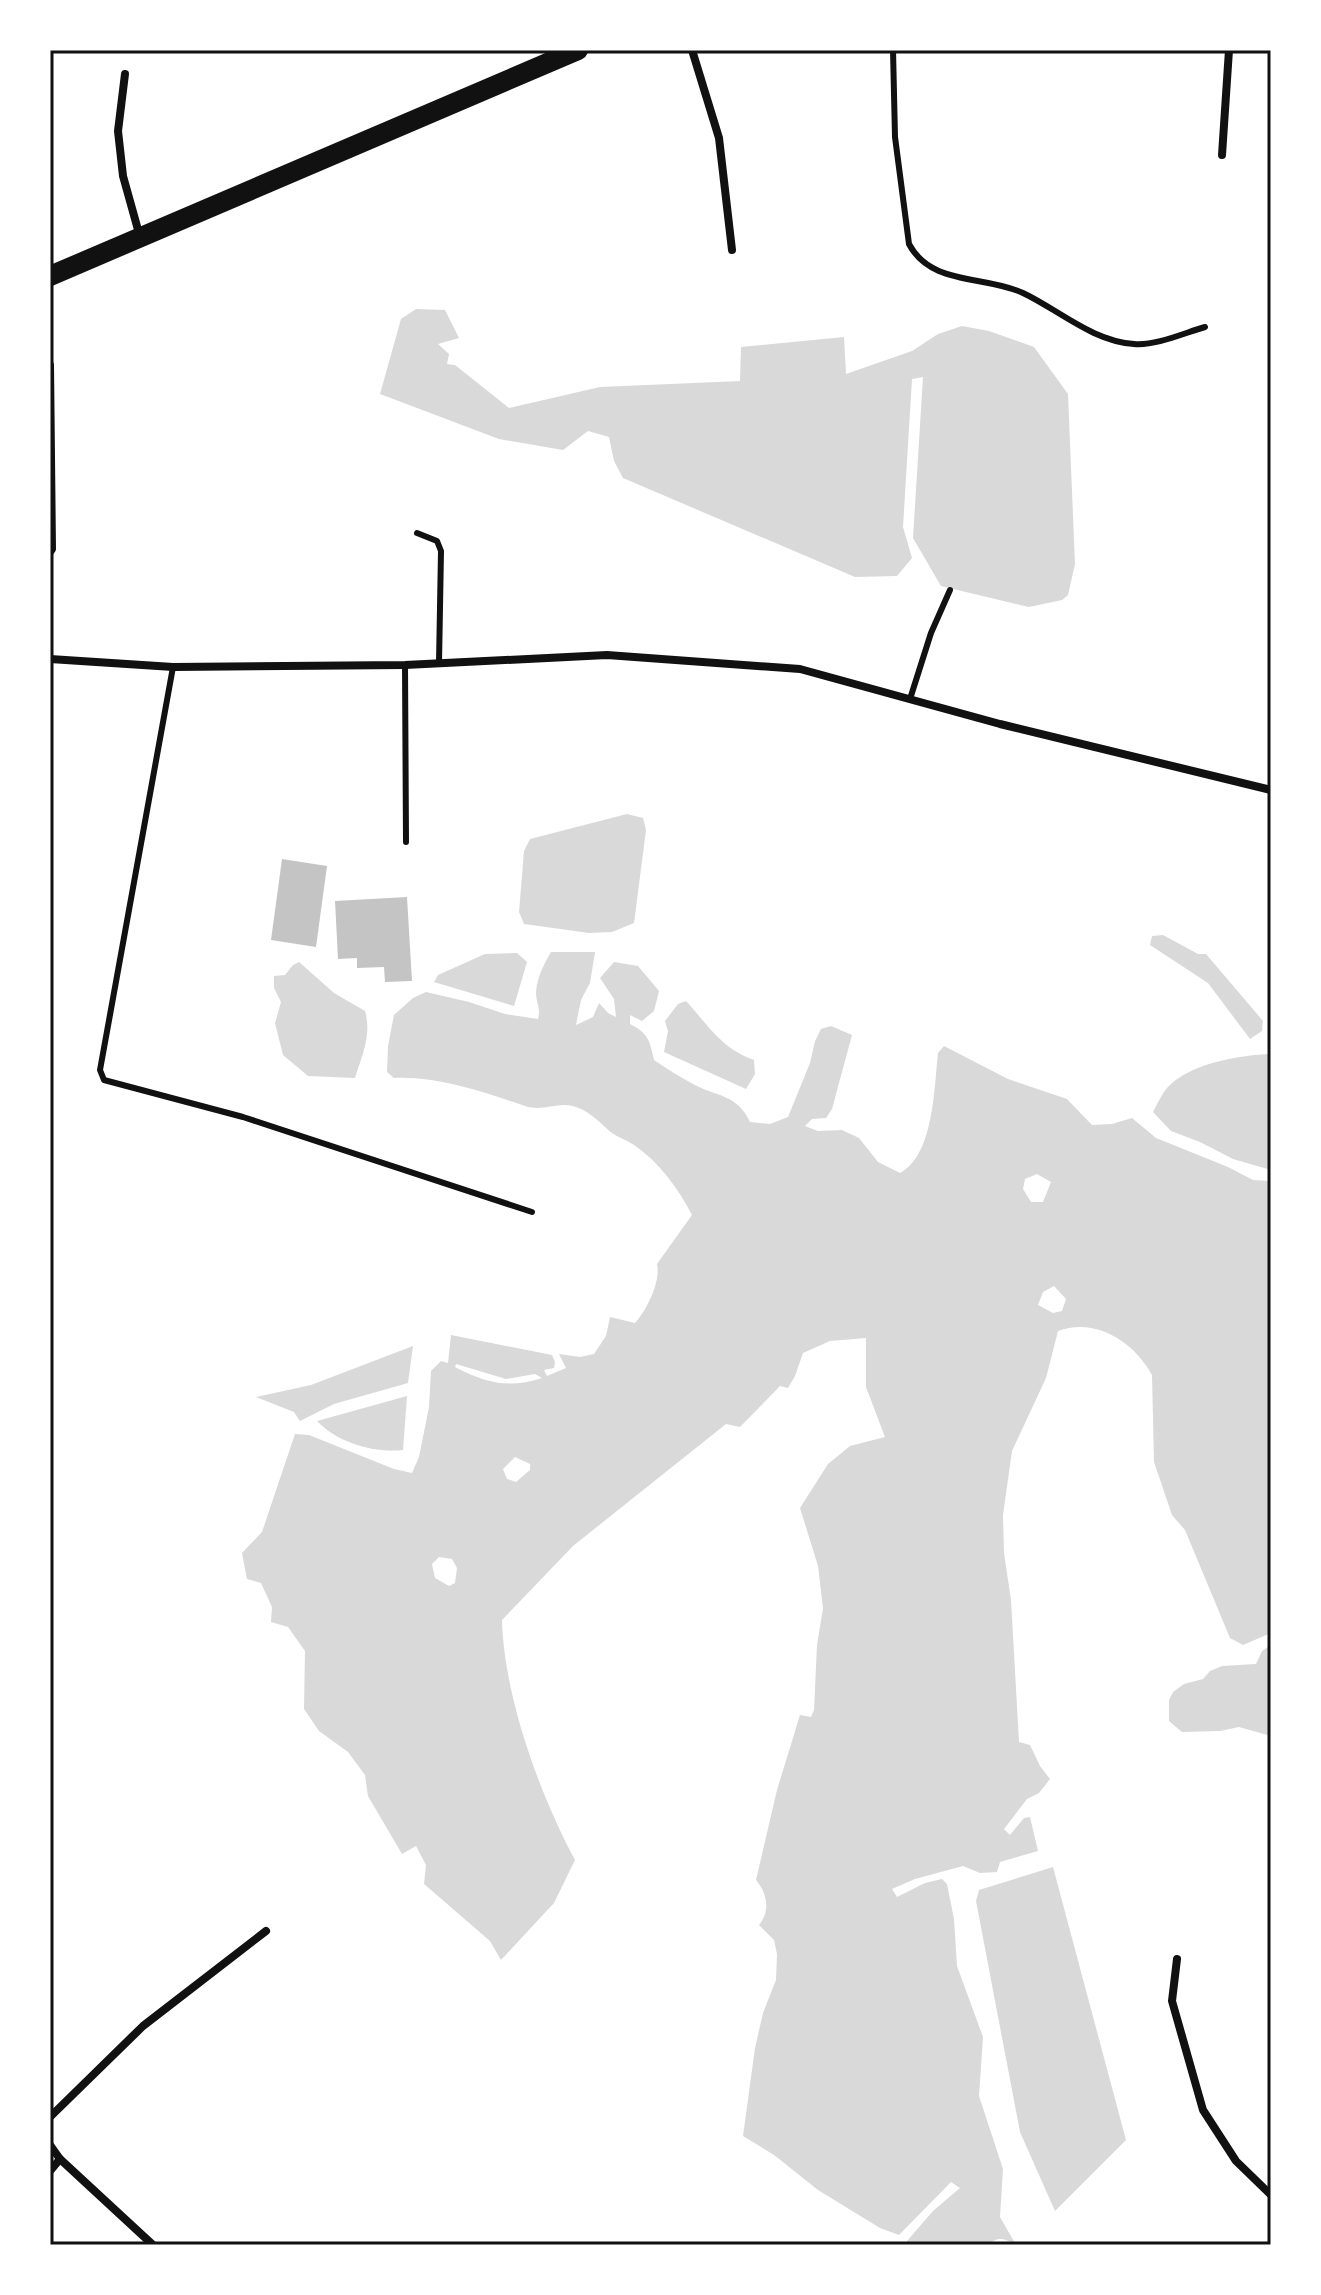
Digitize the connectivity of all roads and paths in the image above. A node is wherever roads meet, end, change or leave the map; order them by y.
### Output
1 (578, 50) edge
2 (692, 50) edge
3 (893, 50) edge
4 (1229, 50) edge
5 (125, 74) dead end
6 (1222, 155) dead end
7 (140, 238) junction
8 (732, 250) dead end
9 (50, 276) edge
10 (1205, 327) dead end
11 (50, 365) edge
12 (417, 533) dead end
13 (50, 552) edge
14 (950, 590) dead end
15 (50, 659) edge
16 (439, 663) junction
17 (405, 665) junction
18 (173, 667) junction
19 (910, 699) junction
20 (1271, 790) edge
21 (406, 842) dead end
22 (532, 1212) dead end
23 (266, 1931) dead end
24 (1177, 1959) dead end
25 (50, 2117) edge
26 (50, 2145) edge
27 (60, 2159) junction
28 (50, 2171) edge
29 (1271, 2195) edge
30 (153, 2245) edge

1 - 7 highway
2 - 8 street
3 - 10 lane
4 - 6 street
5 - 7 street
7 - 9 highway
11 - 13 street
12 - 16 lane
14 - 19 lane
15 - 18 street
16 - 17 street
16 - 19 street
17 - 18 street
17 - 21 lane
18 - 22 lane
19 - 20 street
23 - 25 street
24 - 29 street
26 - 27 street
27 - 28 street
27 - 30 street

